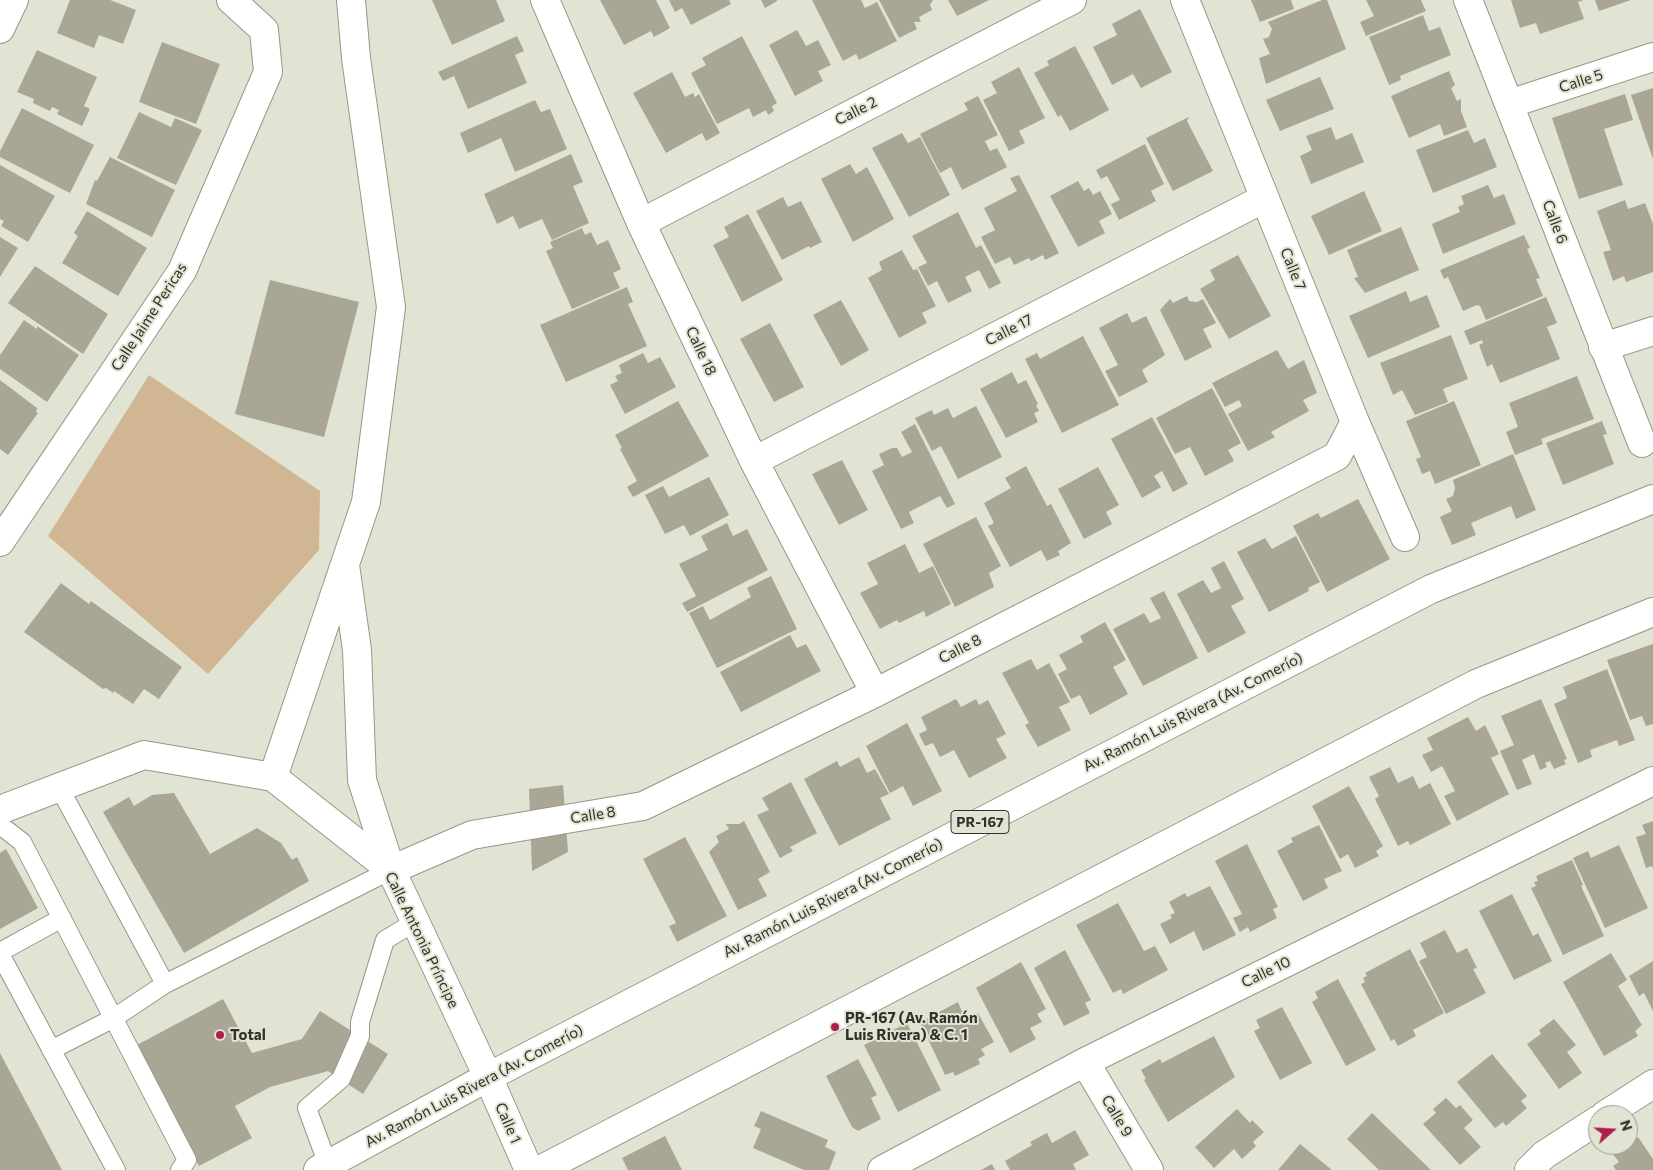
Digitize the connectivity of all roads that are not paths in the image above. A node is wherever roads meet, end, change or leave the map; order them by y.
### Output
1 (14, 0) edge
2 (231, 0) edge
3 (351, 0) edge
4 (545, 0) edge
5 (1072, 0) edge
6 (1185, 0) edge
7 (1468, 0) edge
8 (0, 29) edge
9 (1653, 57) edge
10 (1509, 104) junction
11 (1265, 198) junction
12 (641, 223) junction
13 (1653, 331) edge
14 (1603, 347) junction
15 (1355, 422) junction
16 (1642, 443) dead end
17 (754, 461) junction
18 (1653, 500) edge
19 (1405, 537) dead end
20 (0, 542) edge
21 (344, 565) junction
22 (1653, 612) edge
23 (875, 693) junction
24 (273, 777) junction
25 (1653, 781) edge
26 (59, 787) junction
27 (0, 810) edge
28 (0, 825) edge
29 (390, 870) junction
30 (62, 918) junction
31 (415, 922) junction
32 (0, 953) edge
33 (165, 984) junction
34 (114, 1018) junction
35 (51, 1050) junction
36 (1085, 1062) junction
37 (488, 1077) junction
38 (1653, 1084) edge
39 (1620, 1105) edge
40 (1588, 1126) edge
41 (323, 1167) edge
42 (116, 1170) edge
43 (180, 1170) edge
44 (529, 1170) edge
45 (540, 1170) edge
46 (882, 1170) edge
47 (1149, 1170) edge
48 (1529, 1170) edge

1 - 8 street
2 - 20 street, Calle Jaime Pericas
3 - 21 street
4 - 12 street, Calle 18
5 - 12 street, Calle 2
6 - 11 street, Calle 7
7 - 10 street, Calle 6
9 - 10 street, Calle 5
10 - 14 street, Calle 6
11 - 15 street, Calle 7
11 - 17 street, Calle 17
12 - 17 street, Calle 18
13 - 14 street
14 - 16 street, Calle 6
15 - 19 street, Calle 7
15 - 23 street, Calle 8
17 - 23 street, Calle 18
18 - 37 street, Av. Ramón Luis Rivera (Av. Comerío) / PR-167
21 - 24 street
21 - 29 street
22 - 45 street
23 - 29 street, Calle 8
24 - 26 street, Calle Antonia Príncipe
24 - 29 street, Calle Antonia Príncipe
25 - 36 street, Calle 10
26 - 27 street, Calle Antonia Príncipe
26 - 33 lane
28 - 30 lane
29 - 31 street, Calle Antonia Príncipe
29 - 33 lane
30 - 32 lane
30 - 34 lane
31 - 37 street, Calle Antonia Príncipe
31 - 41 lane
32 - 35 lane
33 - 34 lane
34 - 35 lane
34 - 43 lane
35 - 42 lane
36 - 46 street, Calle 10
36 - 47 street, Calle 9
37 - 41 street, Av. Ramón Luis Rivera (Av. Comerío) / PR-167
37 - 44 street, Calle 1
38 - 39 street
40 - 48 street

